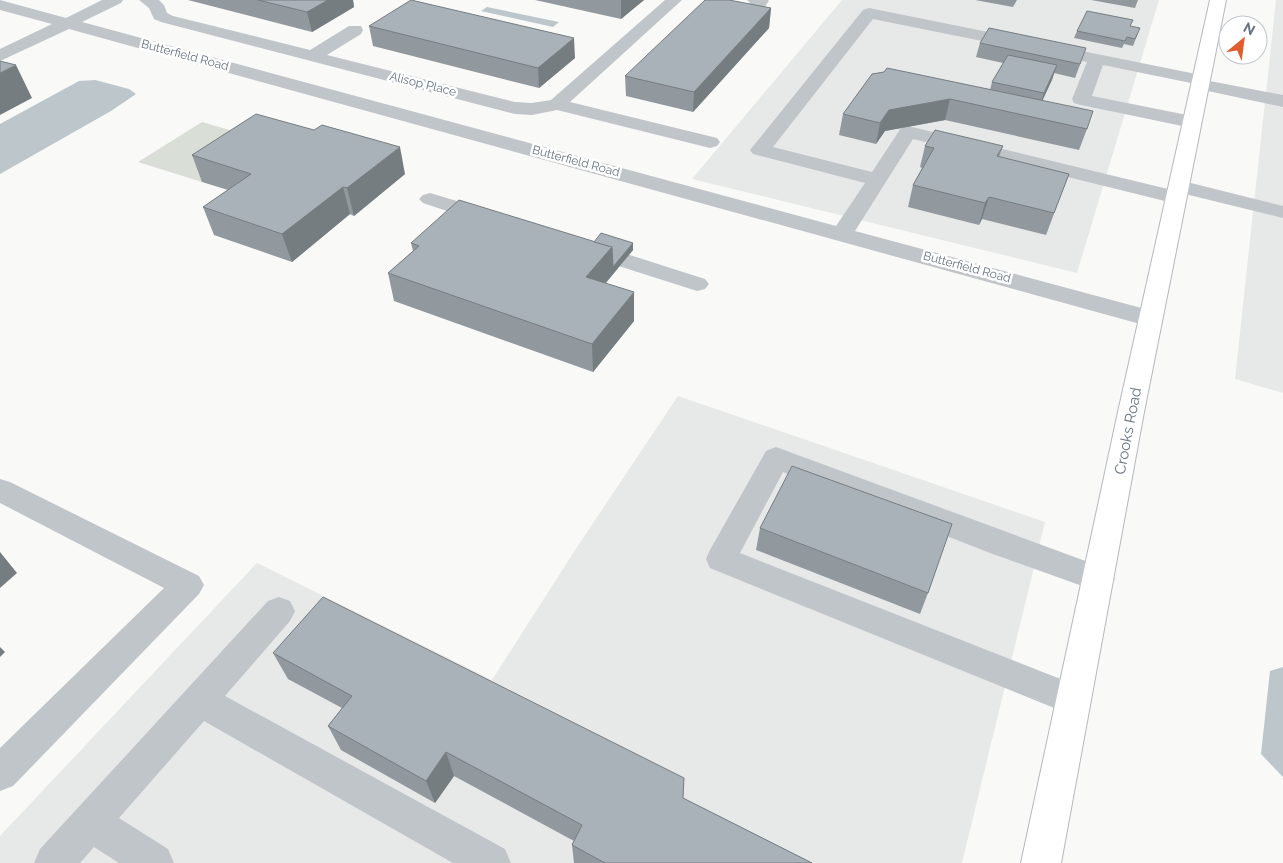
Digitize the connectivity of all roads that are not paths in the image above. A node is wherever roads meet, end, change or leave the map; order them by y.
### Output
1 (115, 0) edge
2 (147, 0) edge
3 (674, 0) edge
4 (755, 0) edge
5 (1218, 0) edge
6 (0, 5) edge
7 (64, 15) junction
8 (748, 15) edge
9 (42, 16) junction
10 (22, 25) dead end
11 (355, 30) dead end
12 (0, 56) edge
13 (313, 56) junction
14 (1097, 58) junction
15 (1200, 82) junction
16 (1081, 99) junction
17 (1283, 100) edge
18 (557, 104) junction
19 (1074, 118) edge
20 (1192, 122) junction
21 (710, 142) dead end
22 (877, 180) junction
23 (1178, 192) junction
24 (430, 200) dead end
25 (1283, 212) edge
26 (506, 223) edge
27 (843, 233) junction
28 (573, 244) edge
29 (698, 284) dead end
30 (1151, 319) junction
31 (0, 490) edge
32 (1099, 579) junction
33 (279, 611) dead end
34 (200, 700) junction
35 (1074, 700) junction
36 (0, 773) edge
37 (91, 822) junction
38 (54, 863) edge
39 (154, 863) edge
40 (491, 863) edge
41 (1041, 863) edge

1 - 7 street
2 - 13 street, Alisop Place
3 - 18 street
4 - 8 street
5 - 15 main road, Crooks Road
6 - 9 street, Butterfield Road
7 - 9 street, Butterfield Road
7 - 12 street
7 - 27 street, Butterfield Road
9 - 10 street
11 - 13 street
13 - 18 street, Alisop Place
14 - 15 street
14 - 16 street
14 - 22 street
15 - 17 street
15 - 20 main road, Crooks Road
16 - 19 street
16 - 20 street
18 - 21 street
20 - 23 main road, Crooks Road
22 - 23 street
22 - 27 street
23 - 25 street
23 - 30 main road, Crooks Road
24 - 26 street
27 - 30 street, Butterfield Road
28 - 29 street
30 - 32 main road, Crooks Road
31 - 36 street
32 - 35 main road, Crooks Road
32 - 35 street
33 - 34 street
34 - 37 street
34 - 40 street
35 - 41 main road, Crooks Road
37 - 38 street
37 - 39 street

